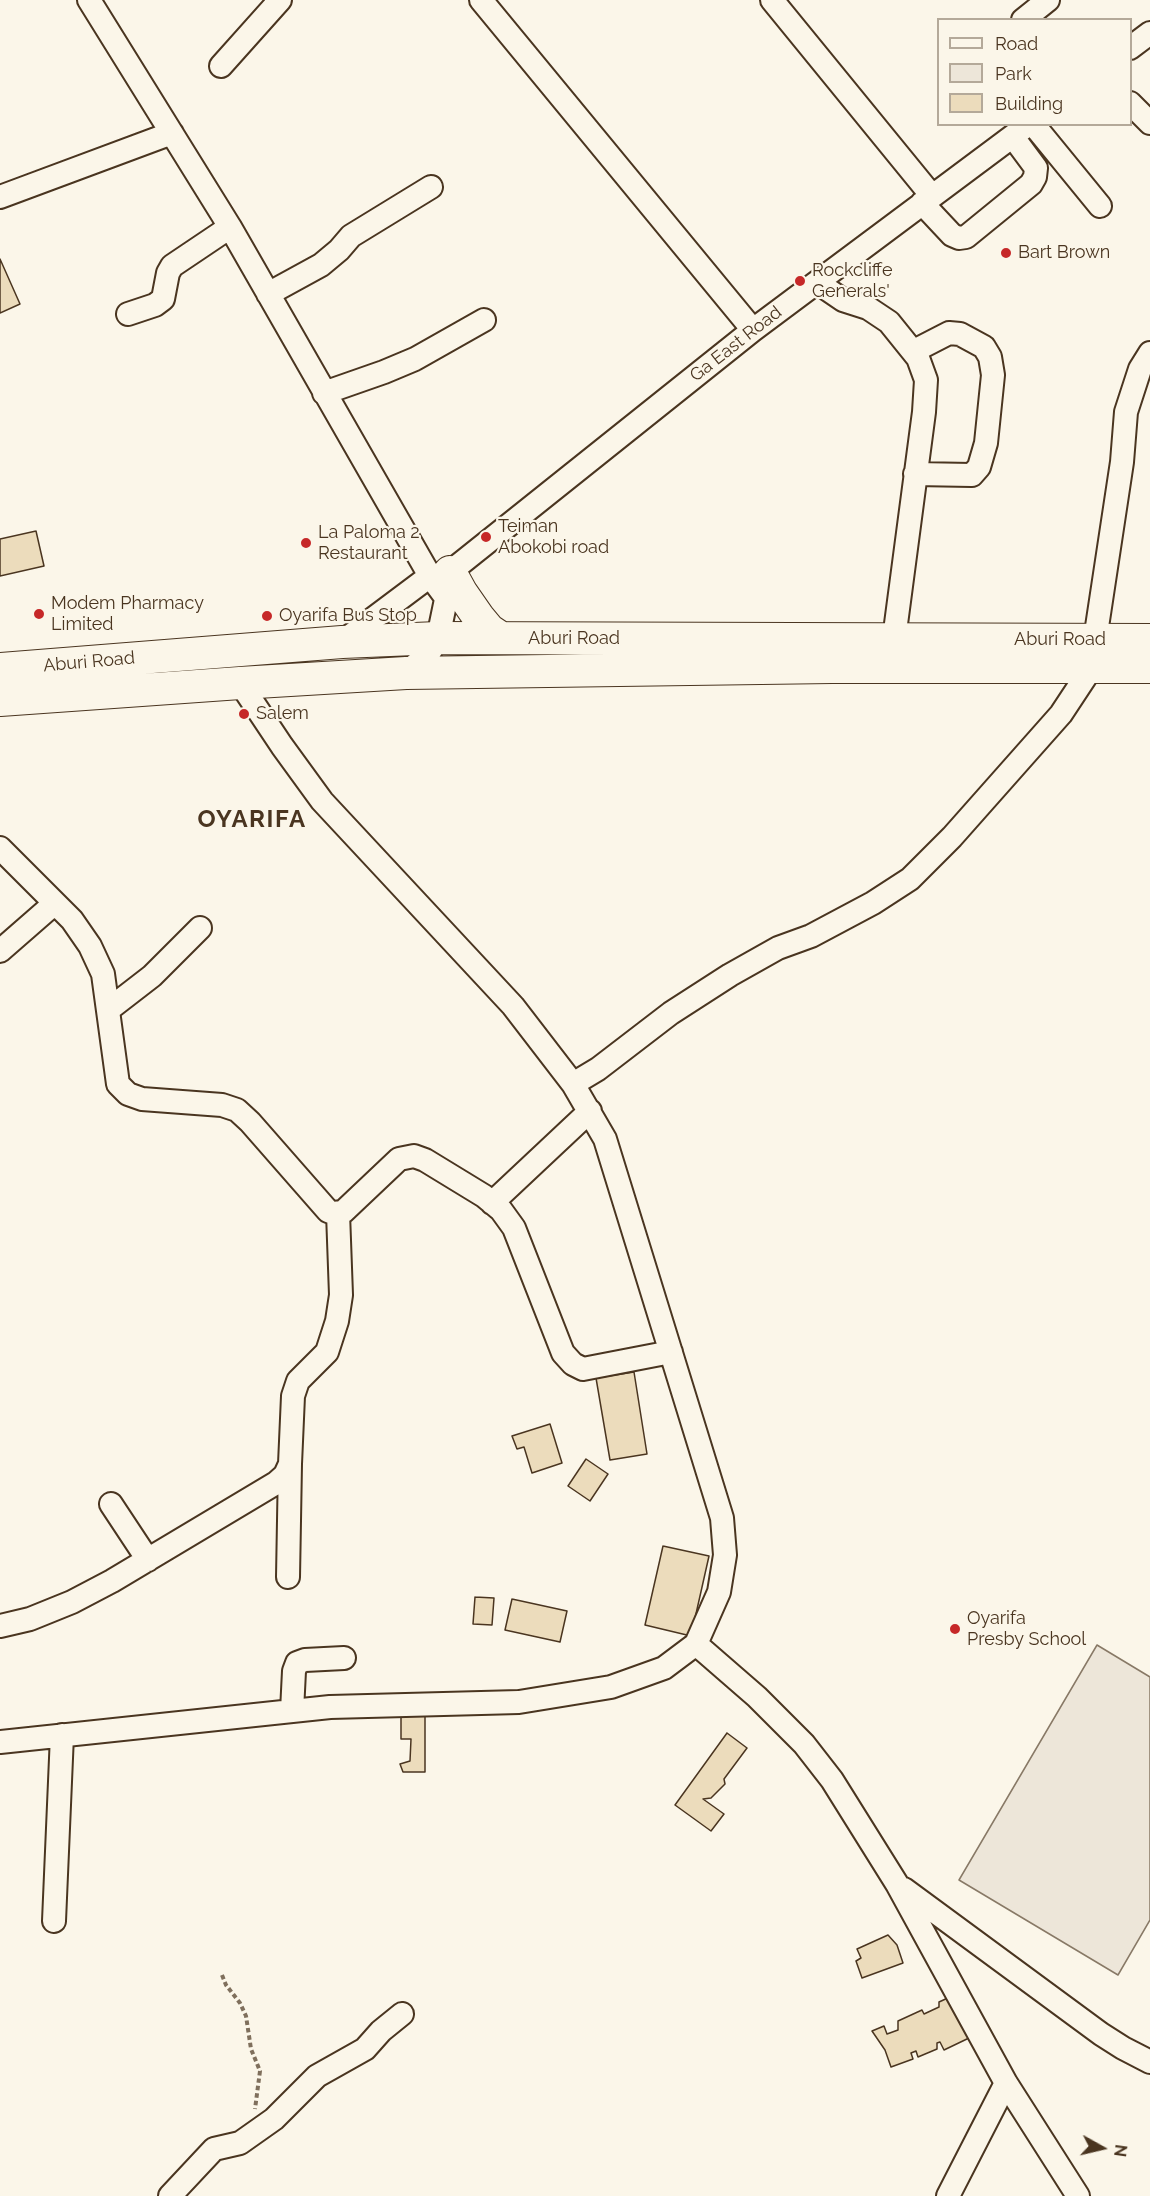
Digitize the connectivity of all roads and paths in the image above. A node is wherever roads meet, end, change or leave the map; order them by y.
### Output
1 (89, 0) edge
2 (280, 0) edge
3 (481, 0) edge
4 (1048, 0) edge
5 (782, 3) edge
6 (1026, 18) edge
7 (1150, 33) edge
8 (1132, 47) edge
9 (221, 66) dead end
10 (1132, 104) edge
11 (1150, 123) edge
12 (1025, 129) edge
13 (172, 133) junction
14 (431, 188) dead end
15 (0, 197) edge
16 (927, 200) junction
17 (1100, 206) dead end
18 (230, 227) junction
19 (818, 283) junction
20 (268, 294) junction
21 (128, 314) dead end
22 (484, 320) dead end
23 (753, 330) junction
24 (914, 351) junction
25 (1150, 353) edge
26 (324, 393) junction
27 (915, 474) junction
28 (442, 582) junction
29 (438, 638) junction
30 (501, 638) junction
31 (894, 639) junction
32 (1150, 640) edge
33 (342, 642) junction
34 (1094, 653) junction
35 (1150, 667) edge
36 (0, 669) edge
37 (406, 673) junction
38 (240, 682) junction
39 (0, 700) edge
40 (0, 848) edge
41 (55, 903) junction
42 (200, 928) dead end
43 (0, 951) edge
44 (108, 1010) junction
45 (573, 1084) junction
46 (590, 1111) junction
47 (492, 1203) junction
48 (338, 1214) junction
49 (671, 1352) junction
50 (290, 1464) junction
51 (111, 1504) dead end
52 (148, 1560) junction
53 (288, 1577) dead end
54 (0, 1626) edge
55 (696, 1644) junction
56 (345, 1658) dead end
57 (292, 1711) junction
58 (62, 1735) junction
59 (0, 1742) edge
60 (897, 1884) junction
61 (54, 1922) dead end
62 (222, 1975) dead end
63 (402, 2014) dead end
64 (1150, 2062) edge
65 (1006, 2083) junction
66 (253, 2134) junction
67 (170, 2196) edge
68 (948, 2196) edge
69 (1078, 2196) edge

1 - 13 street
2 - 9 street
3 - 23 street
4 - 6 street
5 - 16 street
7 - 8 street
10 - 11 street
12 - 16 street, Ga East Road
12 - 16 street
12 - 17 street
13 - 15 street
13 - 18 street
14 - 20 street
16 - 19 street, Ga East Road
18 - 20 street
18 - 21 street
19 - 23 street, Ga East Road
19 - 24 street
20 - 26 street
22 - 26 street
23 - 28 street, Ga East Road
24 - 27 street
24 - 27 street
25 - 34 street
26 - 28 street
27 - 31 street
28 - 29 street
28 - 30 highway
28 - 33 street, Ga East Road
29 - 30 highway, Aburi Road
29 - 33 highway, Aburi Road
29 - 37 street
30 - 31 highway, Aburi Road
31 - 34 highway, Aburi Road
32 - 34 highway, Aburi Road
33 - 36 highway, Aburi Road
34 - 35 highway, Aburi Road
34 - 37 highway, Aburi Road
34 - 45 street
37 - 38 highway, Aburi Road
38 - 39 highway, Aburi Road
38 - 45 street
40 - 41 street
41 - 43 street
41 - 44 street
42 - 44 street
44 - 48 street
45 - 46 street
46 - 47 street
46 - 49 street
47 - 48 street
47 - 49 street
48 - 50 street
49 - 55 street
50 - 52 street
50 - 53 street
51 - 52 street
52 - 54 street
55 - 57 street
55 - 60 street
56 - 57 street
57 - 58 street
58 - 59 street
58 - 61 street
60 - 64 street
60 - 65 street
62 - 66 path
63 - 66 street
65 - 68 street
65 - 69 street
66 - 67 street

